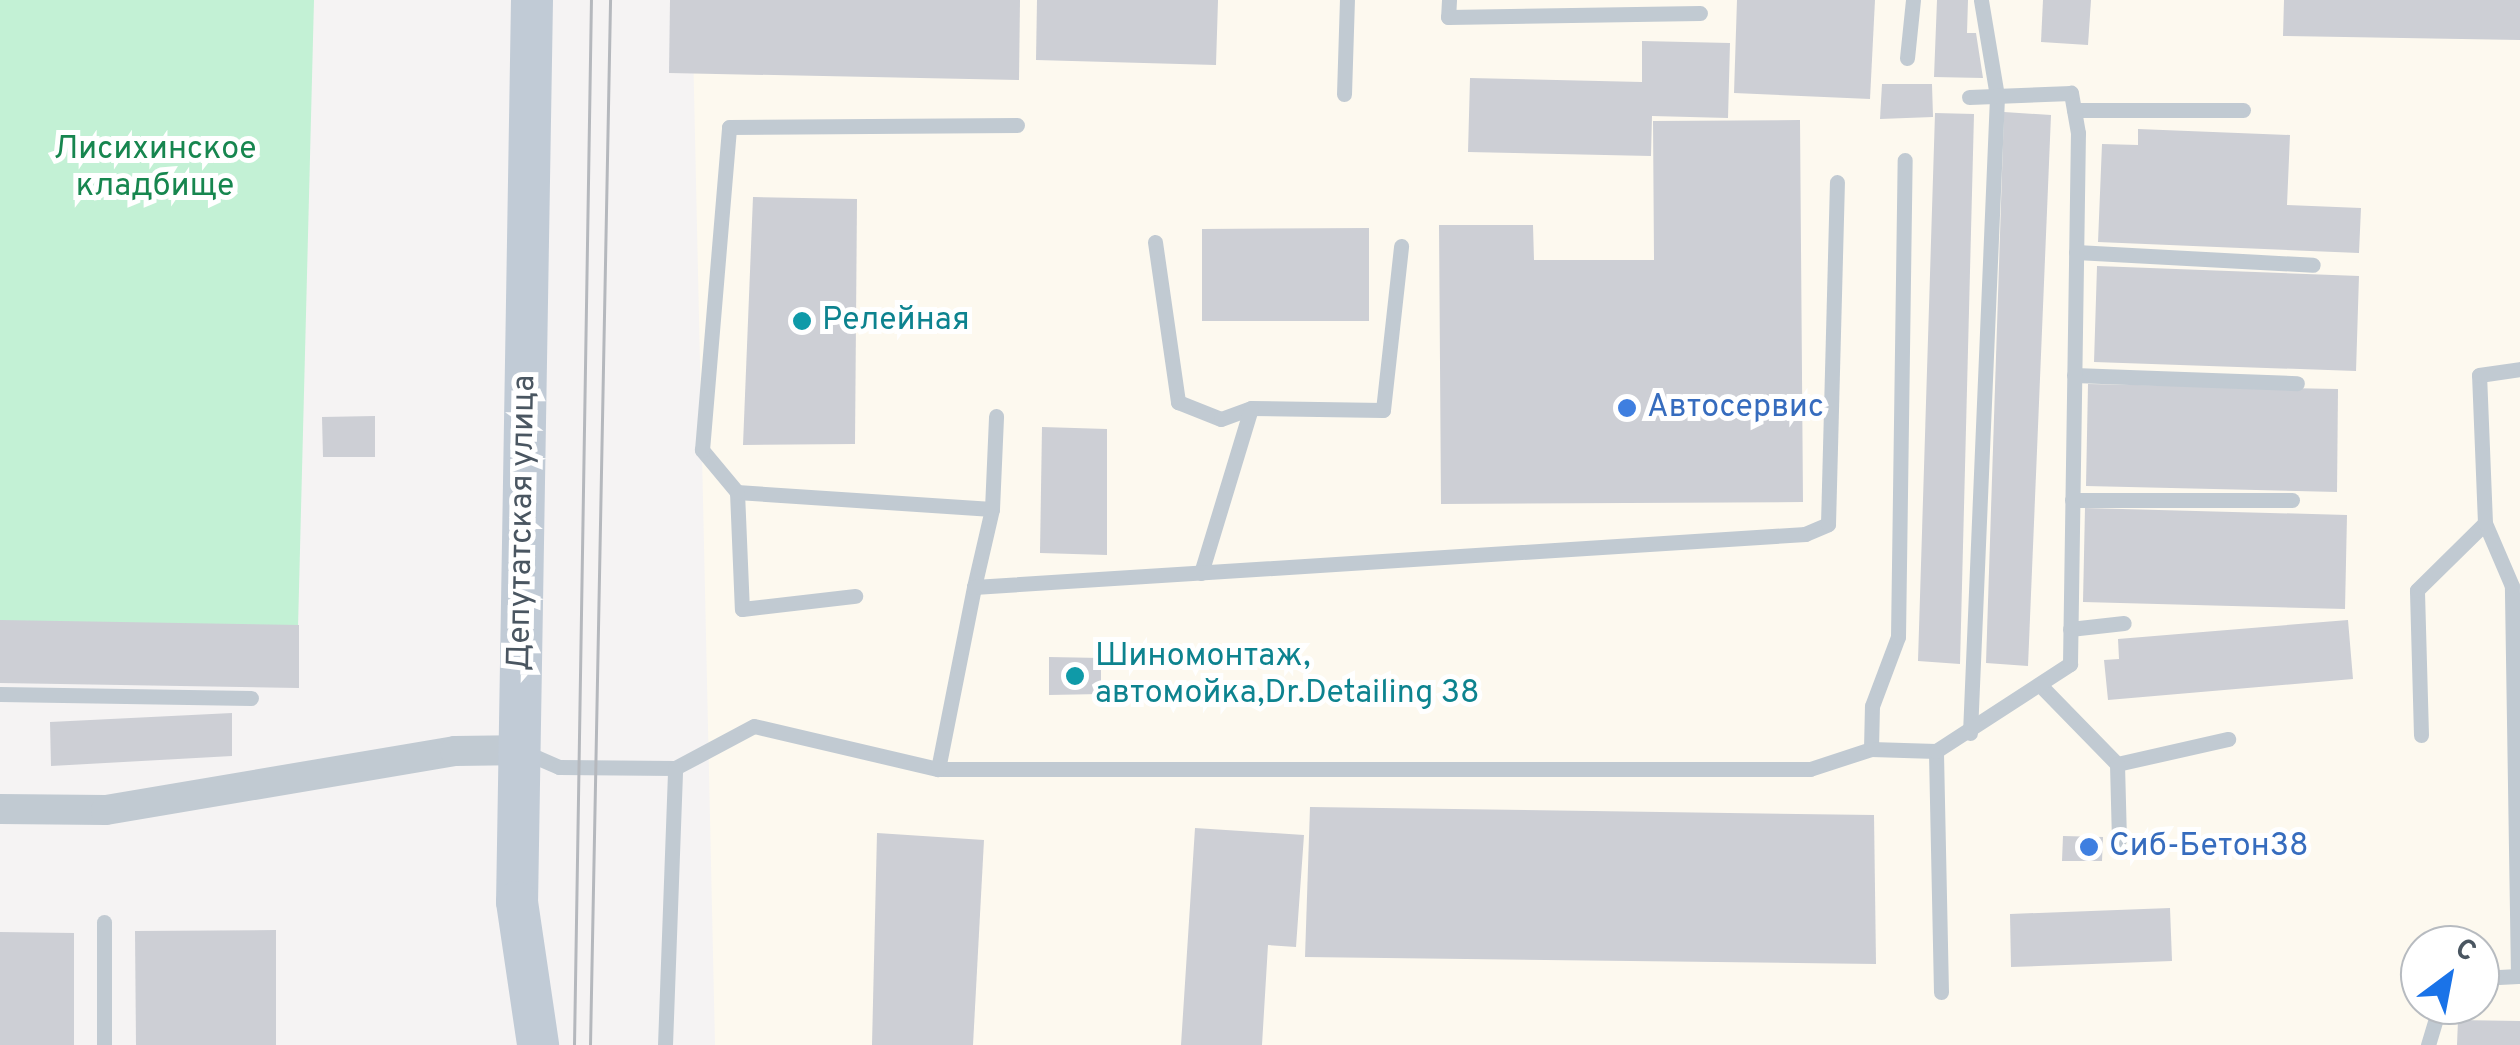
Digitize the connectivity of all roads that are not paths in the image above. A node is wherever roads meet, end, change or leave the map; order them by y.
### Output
1 (532, 0) edge
2 (1347, 0) edge
3 (1449, 0) edge
4 (1912, 0) edge
5 (1981, 0) edge
6 (1700, 14) dead end
7 (1907, 58) dead end
8 (1344, 94) dead end
9 (1997, 96) junction
10 (1968, 97) dead end
11 (2074, 110) junction
12 (2244, 110) dead end
13 (1018, 125) dead end
14 (1905, 160) dead end
15 (1837, 182) dead end
16 (1155, 242) dead end
17 (1401, 246) dead end
18 (2076, 252) junction
19 (2313, 265) dead end
20 (2520, 369) edge
21 (2074, 375) junction
22 (2297, 382) dead end
23 (1250, 408) junction
24 (996, 416) dead end
25 (737, 492) junction
26 (2072, 500) junction
27 (2292, 500) dead end
28 (992, 508) junction
29 (2485, 523) junction
30 (1201, 573) junction
31 (974, 588) junction
32 (854, 596) dead end
33 (2124, 623) dead end
34 (2070, 629) junction
35 (2040, 685) junction
36 (0, 694) edge
37 (251, 698) dead end
38 (1970, 733) junction
39 (2421, 735) dead end
40 (2228, 740) dead end
41 (1871, 749) junction
42 (518, 750) junction
43 (1936, 750) junction
44 (2117, 764) junction
45 (675, 768) junction
46 (938, 769) junction
47 (0, 809) edge
48 (2118, 840) dead end
49 (104, 922) dead end
50 (2500, 977) edge
51 (1941, 992) dead end
52 (104, 1045) edge
53 (538, 1045) edge
54 (665, 1045) edge

1 - 42 main road, Депутатская улица
2 - 8 lane
3 - 6 lane
4 - 7 lane
5 - 9 lane
9 - 10 lane
9 - 11 lane
9 - 38 lane
11 - 12 lane
11 - 18 lane
13 - 25 lane
14 - 41 lane
15 - 30 lane
16 - 23 lane
17 - 23 lane
18 - 19 lane
18 - 21 lane
20 - 29 lane
21 - 22 lane
21 - 26 lane
23 - 30 lane
24 - 28 lane
25 - 28 lane
25 - 32 lane
26 - 27 lane
26 - 34 lane
28 - 31 lane
29 - 39 lane
29 - 50 lane
30 - 31 lane
31 - 46 lane
33 - 34 lane
34 - 35 lane
35 - 38 lane
35 - 44 lane
36 - 37 lane
38 - 43 lane
40 - 44 lane
41 - 43 lane
41 - 46 lane
42 - 45 lane
42 - 47 street
42 - 53 main road, Депутатская улица
43 - 51 lane
44 - 48 lane
45 - 46 lane
45 - 54 lane
49 - 52 lane

